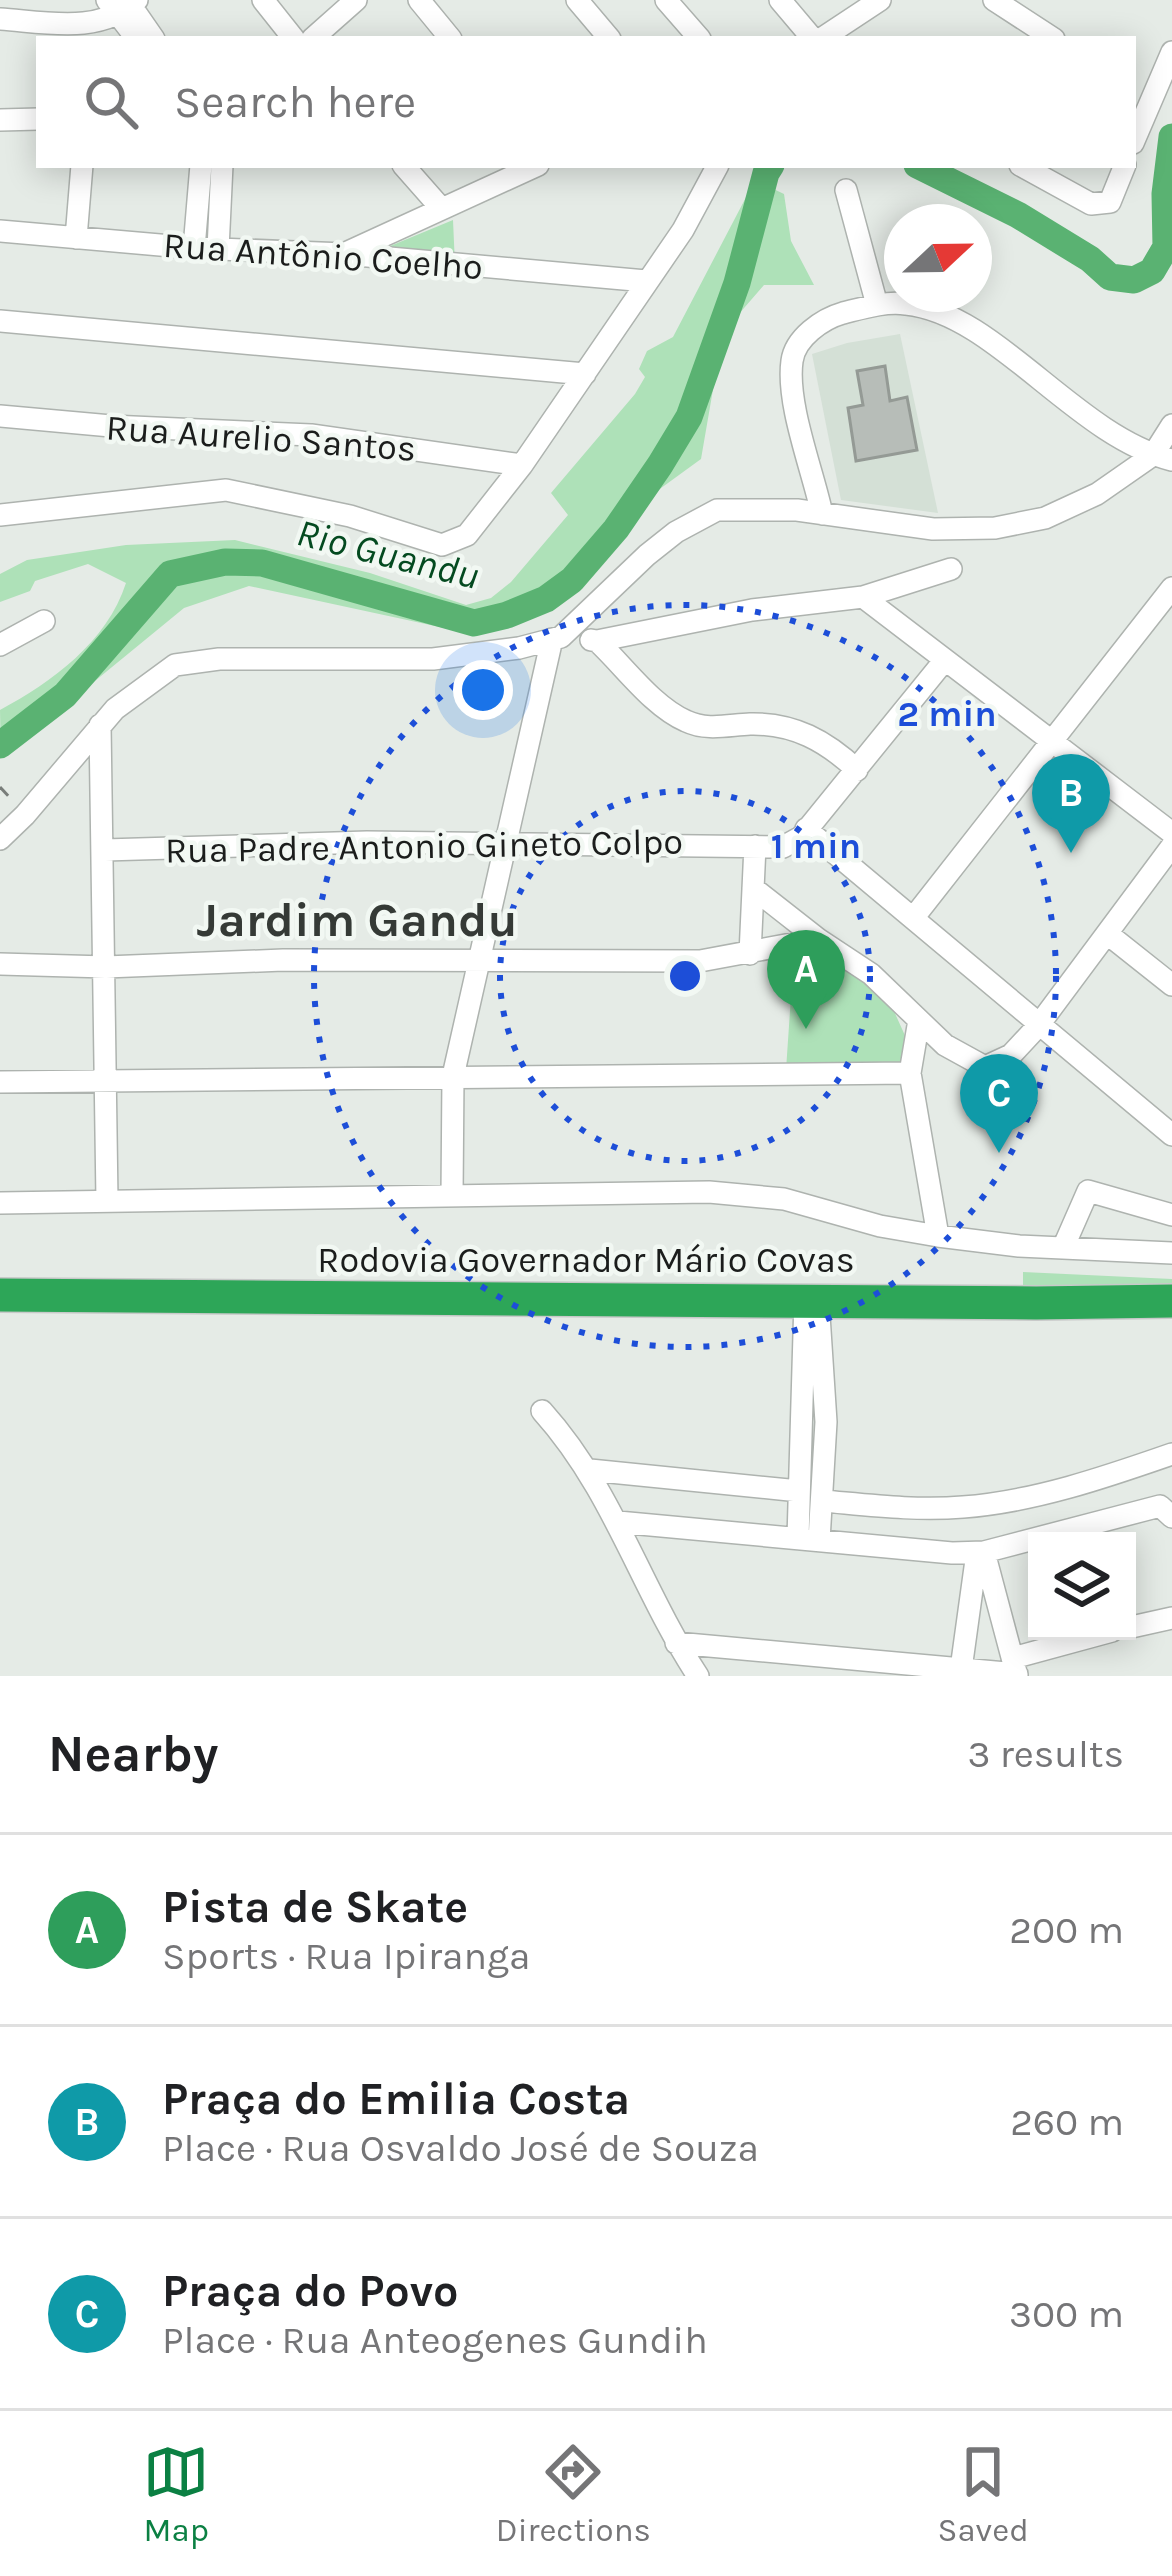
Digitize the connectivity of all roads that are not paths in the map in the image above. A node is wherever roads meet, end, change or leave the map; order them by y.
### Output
1 (263, 0) edge
2 (356, 0) edge
3 (419, 0) edge
4 (577, 0) edge
5 (666, 0) edge
6 (780, 0) edge
7 (880, 0) edge
8 (994, 0) edge
9 (124, 4) edge
10 (0, 19) edge
11 (136, 36) edge
12 (151, 36) edge
13 (292, 36) edge
14 (315, 36) edge
15 (449, 36) edge
16 (607, 36) edge
17 (697, 36) edge
18 (814, 36) edge
19 (822, 36) edge
20 (1049, 36) edge
21 (1172, 52) edge
22 (1141, 95) edge
23 (36, 119) edge
24 (0, 120) edge
25 (1136, 125) edge
26 (82, 168) edge
27 (201, 168) edge
28 (222, 168) edge
29 (406, 168) edge
30 (531, 168) edge
31 (716, 168) edge
32 (1024, 168) edge
33 (1123, 168) edge
34 (846, 190) dead end
35 (440, 207) junction
36 (0, 231) edge
37 (76, 238) junction
38 (194, 248) junction
39 (218, 249) junction
40 (345, 254) junction
41 (646, 280) junction
42 (877, 305) junction
43 (0, 321) edge
44 (585, 374) junction
45 (0, 416) edge
46 (1172, 425) edge
47 (1162, 457) edge
48 (522, 466) junction
49 (822, 514) junction
50 (0, 515) edge
51 (951, 569) dead end
52 (1172, 588) edge
53 (863, 597) junction
54 (44, 621) dead end
55 (556, 638) junction
56 (597, 640) junction
57 (0, 645) edge
58 (944, 661) junction
59 (100, 725) junction
60 (1052, 738) junction
61 (857, 770) junction
62 (806, 830) junction
63 (1172, 833) edge
64 (0, 839) edge
65 (505, 845) junction
66 (755, 846) junction
67 (1172, 846) edge
68 (105, 850) junction
69 (753, 888) junction
70 (914, 917) junction
71 (1108, 935) junction
72 (818, 939) junction
73 (750, 954) junction
74 (476, 963) junction
75 (0, 964) edge
76 (106, 967) junction
77 (1172, 985) edge
78 (919, 1020) junction
79 (1038, 1026) junction
80 (910, 1073) junction
81 (453, 1076) junction
82 (104, 1080) junction
83 (0, 1082) edge
84 (1172, 1135) edge
85 (452, 1195) junction
86 (107, 1200) junction
87 (0, 1203) edge
88 (1172, 1215) edge
89 (938, 1236) junction
90 (1064, 1248) junction
91 (1172, 1253) edge
92 (0, 1294) edge
93 (812, 1300) junction
94 (1172, 1300) edge
95 (542, 1411) dead end
96 (1172, 1454) edge
97 (590, 1470) junction
98 (800, 1483) junction
99 (824, 1490) junction
100 (1172, 1516) edge
101 (618, 1522) junction
102 (808, 1539) junction
103 (981, 1552) junction
104 (1172, 1618) edge
105 (1136, 1626) edge
106 (1089, 1640) edge
107 (676, 1643) junction
108 (962, 1669) junction
109 (1016, 1669) edge
110 (698, 1676) edge

1 - 13 street
2 - 14 street
3 - 15 street
4 - 16 street
5 - 17 street
6 - 18 street
7 - 19 street
8 - 20 street
9 - 10 street
9 - 11 street
9 - 12 street
21 - 22 street
22 - 25 street
23 - 24 street
26 - 37 street
27 - 38 street
28 - 39 street
29 - 35 street
30 - 35 street
31 - 41 street
32 - 33 street
34 - 42 street
35 - 40 street
36 - 37 street, Rua Antônio Coelho
37 - 38 street, Rua Antônio Coelho
38 - 39 street, Rua Antônio Coelho
39 - 40 street, Rua Antônio Coelho
40 - 41 street, Rua Antônio Coelho
41 - 44 street
42 - 47 street
42 - 49 street
43 - 44 street
44 - 48 street
45 - 48 street, Rua Aurelio Santos
46 - 47 street
47 - 49 street
48 - 50 street
49 - 55 street
51 - 53 street
52 - 60 street
53 - 56 street
53 - 58 street
54 - 57 street
55 - 56 street
55 - 59 street
55 - 65 street
56 - 61 street
58 - 60 street
58 - 61 street
59 - 64 street
59 - 68 street
60 - 63 street
60 - 70 street
61 - 62 street
62 - 66 street, Rua Padre Antonio Gineto Colpo
62 - 70 street
65 - 66 street, Rua Padre Antonio Gineto Colpo
65 - 68 street, Rua Padre Antonio Gineto Colpo
65 - 74 street
66 - 69 street
67 - 71 street
68 - 76 street
69 - 72 street
69 - 73 street
70 - 79 street
71 - 77 street
71 - 79 street
72 - 73 street
72 - 78 street
73 - 74 street
74 - 76 street
74 - 81 street
75 - 76 street
76 - 82 street
78 - 79 street
78 - 80 street
79 - 84 street
80 - 81 street
80 - 89 street
81 - 82 street
81 - 85 street
82 - 83 street
82 - 86 street
85 - 86 street
85 - 89 street
86 - 87 street
88 - 90 street
89 - 90 street
90 - 91 street
92 - 93 highway, Rodovia Governador Mário Covas
93 - 94 highway, Rodovia Governador Mário Covas
93 - 98 street
93 - 99 street
95 - 97 street
96 - 99 street
97 - 98 street
97 - 101 street
98 - 99 street
98 - 102 street
99 - 102 street
100 - 103 street
101 - 102 street
101 - 107 street
102 - 103 street
103 - 108 street
103 - 109 street
104 - 105 street
106 - 109 street
107 - 108 street
107 - 110 street
108 - 109 street

